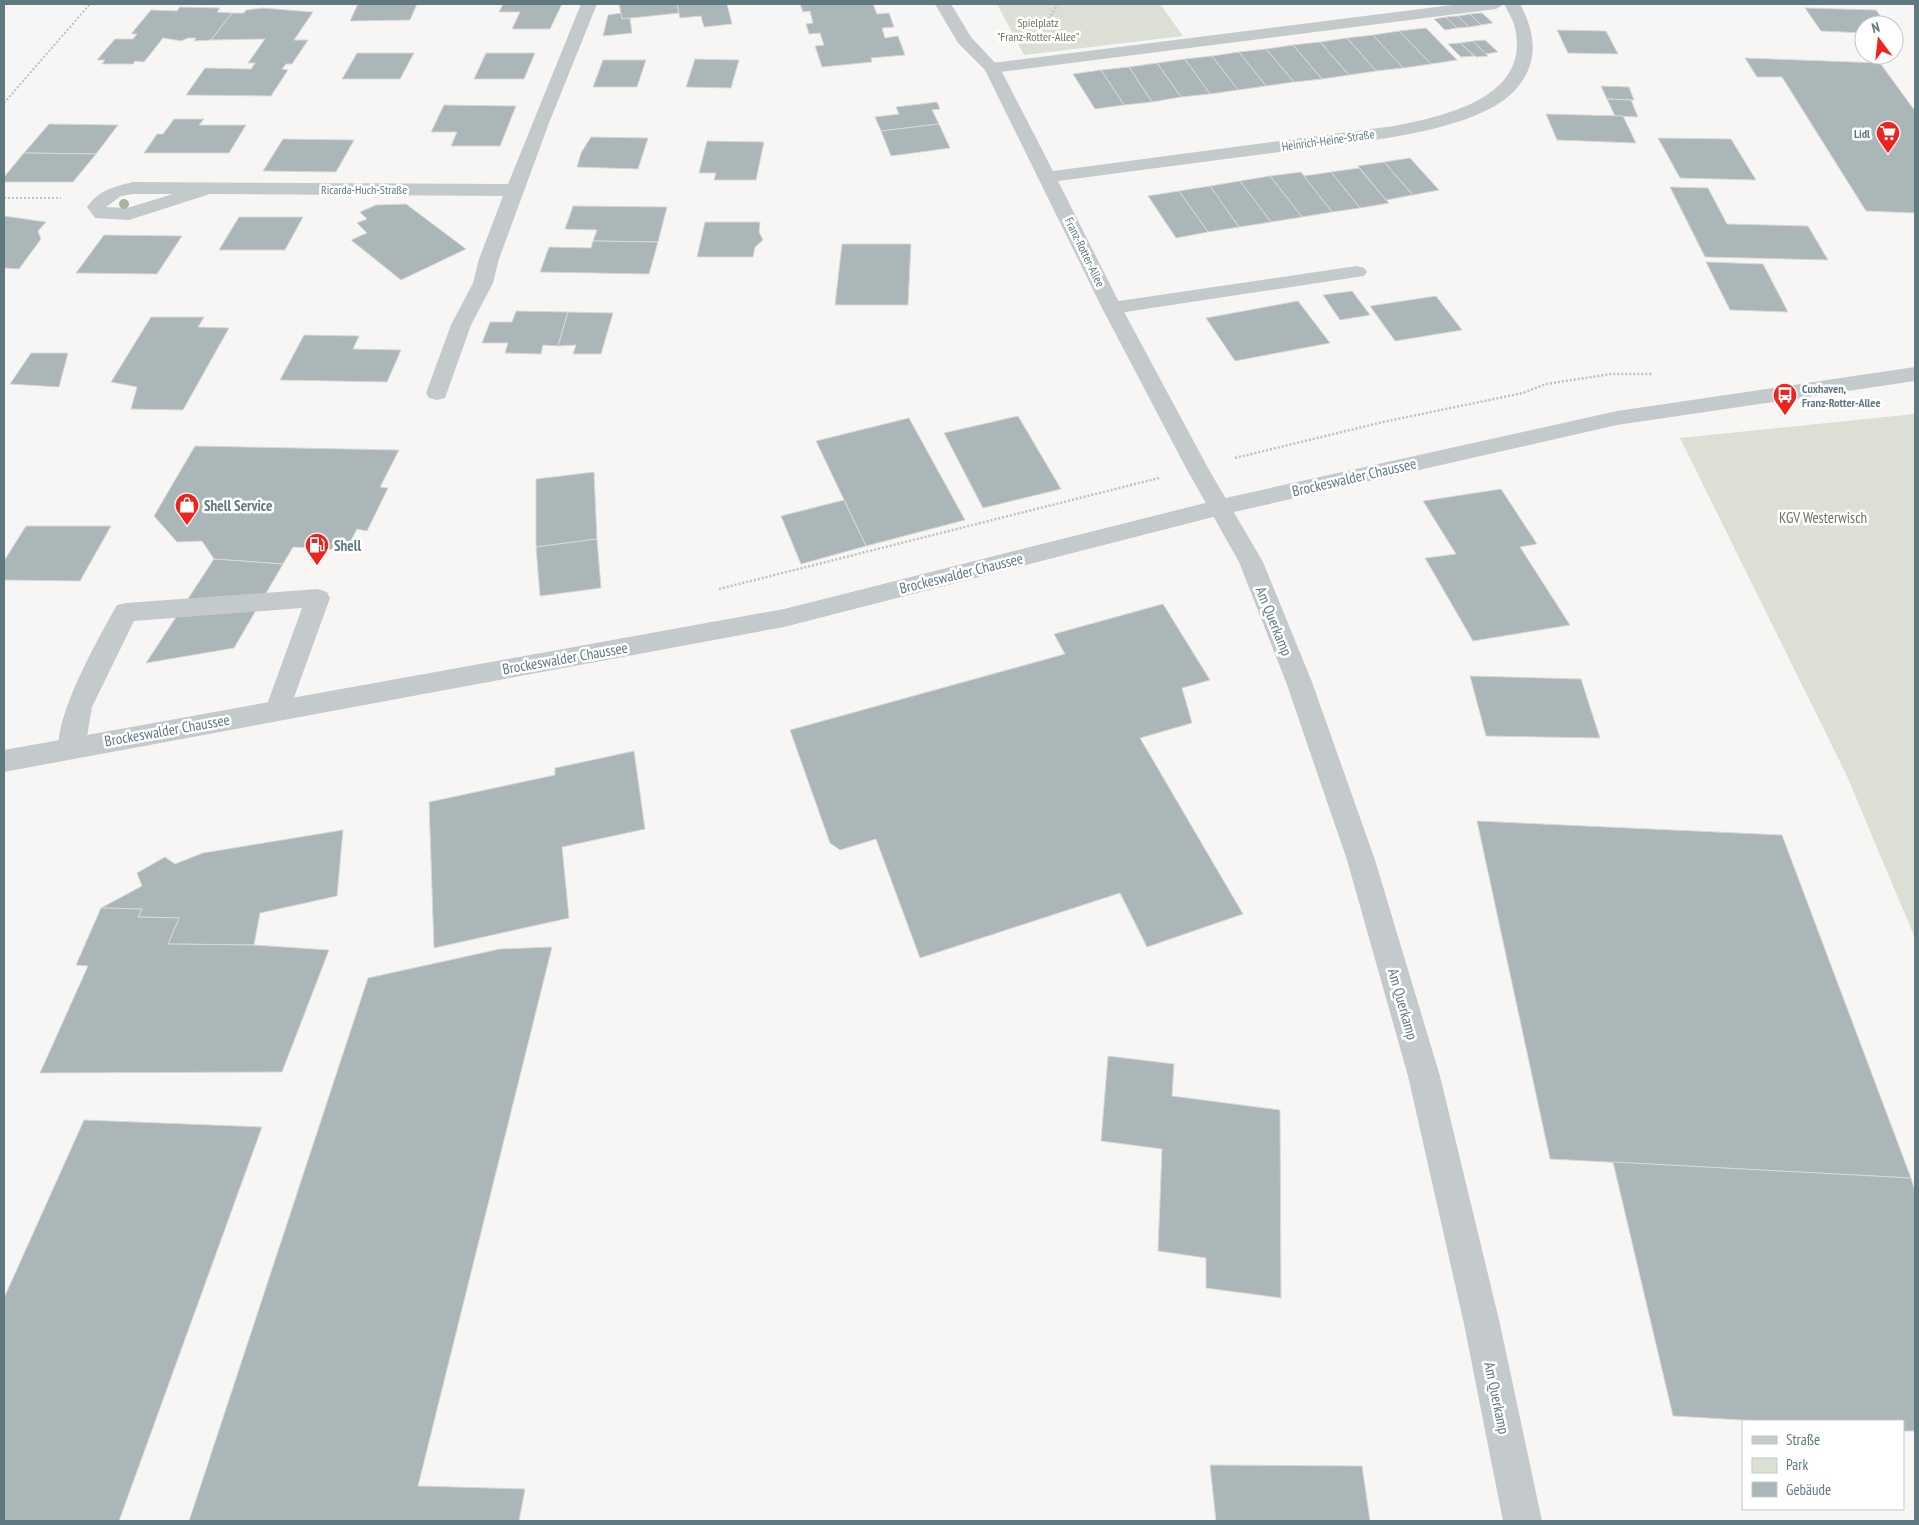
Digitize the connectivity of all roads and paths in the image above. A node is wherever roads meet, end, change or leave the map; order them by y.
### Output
1 (90, 4) edge
2 (590, 4) edge
3 (943, 4) edge
4 (1058, 4) edge
5 (1496, 4) edge
6 (1512, 4) edge
7 (1039, 28) dead end
8 (992, 68) junction
9 (4, 103) edge
10 (1048, 177) junction
11 (213, 188) junction
12 (514, 190) junction
13 (4, 198) edge
14 (62, 198) dead end
15 (1357, 272) dead end
16 (1112, 308) junction
17 (1654, 374) dead end
18 (1915, 374) edge
19 (437, 393) dead end
20 (1197, 468) junction
21 (1221, 507) junction
22 (711, 591) dead end
23 (278, 710) junction
24 (71, 748) junction
25 (4, 761) edge
26 (1523, 1521) edge

1 - 9 path
2 - 12 street
3 - 8 street, Franz-Rotter-Allee
4 - 7 path
5 - 8 street
6 - 10 street, Heinrich-Heine-Straße
8 - 10 street, Franz-Rotter-Allee
10 - 16 street, Franz-Rotter-Allee
11 - 11 street, Ricarda-Huch-Straße
11 - 12 street, Ricarda-Huch-Straße
12 - 19 street
13 - 14 path
15 - 16 street
16 - 20 street, Franz-Rotter-Allee
17 - 20 path
18 - 21 street, Brockeswalder Chaussee
20 - 21 street, Franz-Rotter-Allee
20 - 22 path
21 - 23 street, Brockeswalder Chaussee
21 - 26 street, Am Querkamp
23 - 24 street, Brockeswalder Chaussee
23 - 24 street
24 - 25 street, Brockeswalder Chaussee

